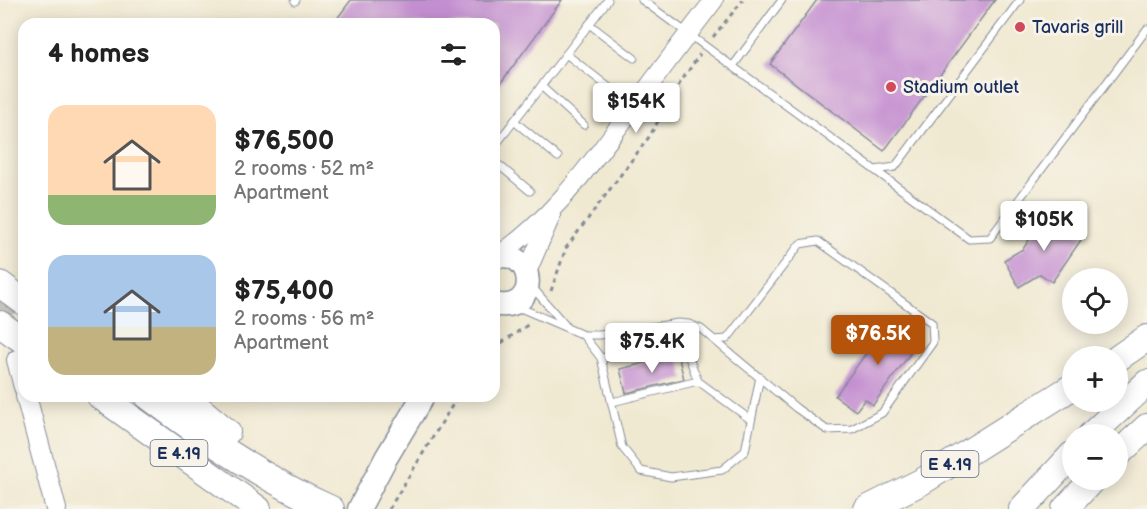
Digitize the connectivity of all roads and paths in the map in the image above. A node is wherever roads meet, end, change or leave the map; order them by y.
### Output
1 (608, 0) edge
2 (642, 0) edge
3 (714, 0) edge
4 (743, 0) edge
5 (782, 0) edge
6 (1020, 0) edge
7 (589, 24) junction
8 (1147, 29) edge
9 (688, 34) junction
10 (706, 46) junction
11 (566, 54) junction
12 (634, 58) dead end
13 (733, 66) junction
14 (541, 86) junction
15 (611, 89) dead end
16 (514, 121) junction
17 (584, 125) dead end
18 (500, 139) edge
19 (558, 156) dead end
20 (500, 166) edge
21 (875, 170) junction
22 (530, 191) dead end
23 (553, 210) junction
24 (500, 254) edge
25 (500, 258) edge
26 (528, 276) junction
27 (0, 284) edge
28 (18, 298) edge
29 (544, 302) junction
30 (501, 309) edge
31 (536, 315) junction
32 (0, 324) tunnel mouth
33 (566, 327) junction
34 (583, 335) junction
35 (1147, 338) edge
36 (714, 340) junction
37 (500, 344) edge
38 (18, 347) edge
39 (1128, 351) edge
40 (601, 358) junction
41 (760, 377) junction
42 (698, 381) junction
43 (1147, 383) edge
44 (1062, 393) edge
45 (28, 402) edge
46 (108, 402) edge
47 (157, 402) edge
48 (191, 402) edge
49 (419, 402) edge
50 (437, 402) edge
51 (454, 402) edge
52 (612, 402) junction
53 (751, 420) junction
54 (1103, 424) edge
55 (1147, 427) edge
56 (1128, 445) edge
57 (1062, 466) edge
58 (1083, 490) edge
59 (310, 493) junction
60 (56, 509) edge
61 (258, 509) edge
62 (331, 509) edge
63 (351, 509) edge
64 (359, 509) edge
65 (375, 509) edge
66 (389, 509) edge
67 (867, 509) edge
68 (1022, 509) edge
69 (1065, 509) edge

1 - 7 lane
2 - 9 lane
3 - 9 street
4 - 10 path
5 - 13 lane
6 - 21 lane
7 - 11 lane
7 - 12 lane
8 - 21 lane
9 - 10 lane
9 - 23 street
10 - 13 lane
10 - 29 path
11 - 14 lane
11 - 15 lane
13 - 21 lane
14 - 16 lane
14 - 17 lane
16 - 18 lane
16 - 19 lane
20 - 22 lane
23 - 24 street
23 - 26 street
25 - 26 main road
26 - 29 lane
26 - 30 main road
27 - 28 highway
29 - 33 lane
30 - 31 lane
31 - 33 lane
31 - 37 path
32 - 38 highway
33 - 34 lane
34 - 36 lane
34 - 40 lane
35 - 39 highway
36 - 41 lane
36 - 41 lane
40 - 42 lane
40 - 52 lane
41 - 53 lane
42 - 52 lane
42 - 53 lane
43 - 54 highway
44 - 67 highway, E 4.19
45 - 60 main road
46 - 61 highway, E 4.19
47 - 59 highway, E 4.19
48 - 59 highway
49 - 64 main road
50 - 65 main road
51 - 66 path
52 - 53 lane
55 - 56 highway
57 - 68 highway
58 - 69 highway
59 - 62 highway, E 4.19
59 - 63 highway

